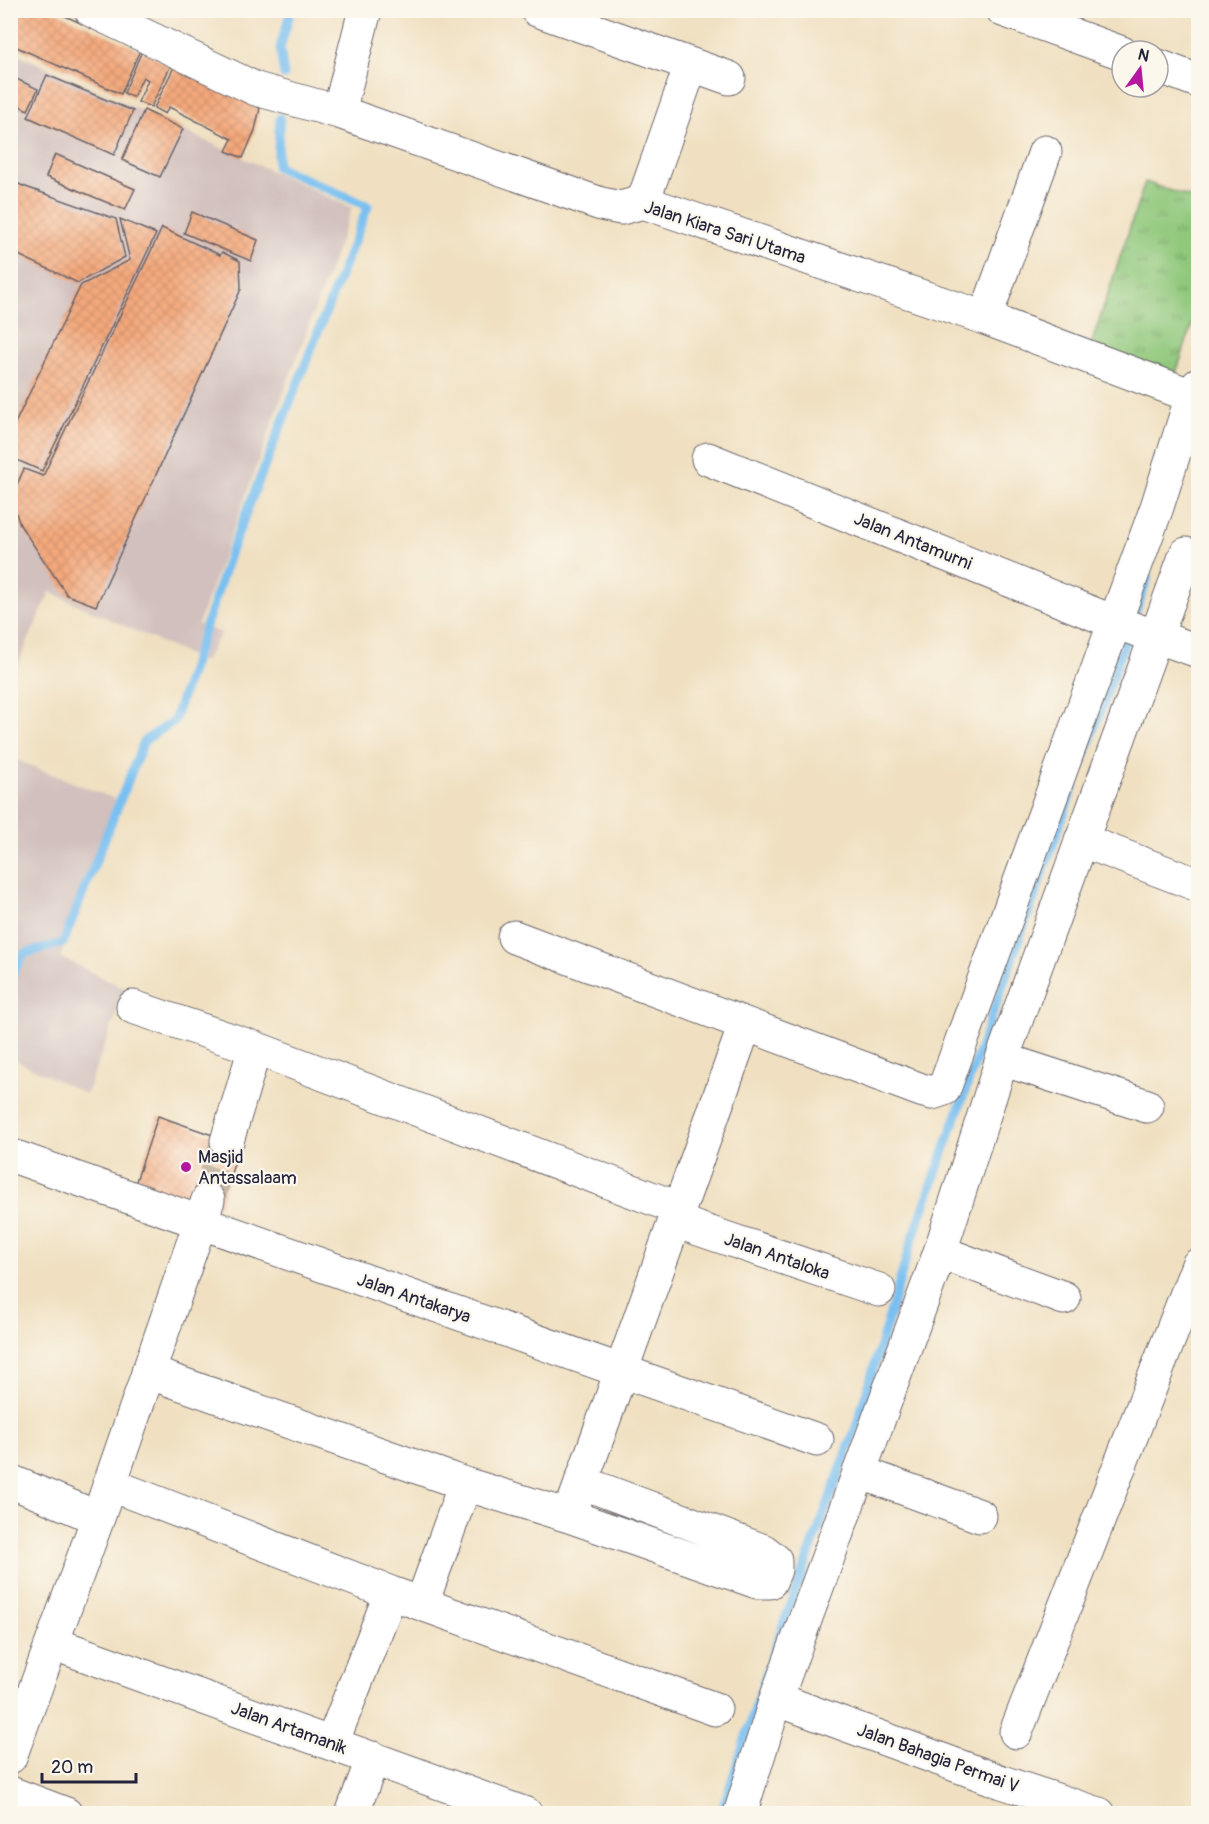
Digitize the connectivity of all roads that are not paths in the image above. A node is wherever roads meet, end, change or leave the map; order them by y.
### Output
1 (91, 10) edge
2 (365, 10) edge
3 (537, 10) edge
4 (1003, 10) edge
5 (1110, 50) edge
6 (691, 65) junction
7 (1170, 70) edge
8 (729, 78) dead end
9 (1198, 81) edge
10 (339, 112) junction
11 (1045, 152) dead end
12 (643, 202) junction
13 (985, 318) junction
14 (1195, 391) edge
15 (1191, 431) edge
16 (708, 459) dead end
17 (1186, 554) dead end
18 (1130, 627) junction
19 (1198, 651) edge
20 (1082, 840) junction
21 (1198, 885) edge
22 (514, 937) dead end
23 (133, 1007) dead end
24 (745, 1025) junction
25 (255, 1048) junction
26 (1002, 1059) junction
27 (1147, 1106) dead end
28 (227, 1141) tunnel mouth
29 (10, 1155) edge
30 (204, 1211) junction
31 (678, 1215) junction
32 (940, 1252) junction
33 (1198, 1265) edge
34 (879, 1290) dead end
35 (1064, 1298) dead end
36 (622, 1371) junction
37 (148, 1372) junction
38 (817, 1440) dead end
39 (859, 1472) junction
40 (10, 1481) edge
41 (581, 1482) junction
42 (109, 1484) junction
43 (465, 1484) junction
44 (569, 1516) junction
45 (980, 1516) dead end
46 (98, 1518) junction
47 (391, 1593) junction
48 (422, 1603) junction
49 (52, 1643) junction
50 (776, 1700) junction
51 (715, 1709) dead end
52 (1016, 1732) dead end
53 (332, 1743) junction
54 (10, 1757) edge
55 (373, 1758) junction
56 (10, 1793) edge
57 (66, 1814) edge
58 (351, 1814) edge
59 (526, 1814) edge
60 (740, 1814) edge
61 (1099, 1814) edge

1 - 10 street, Jalan Kiara Sari Utama
2 - 10 street
3 - 6 street
4 - 5 street
6 - 8 street
6 - 12 street
7 - 9 street
10 - 12 street, Jalan Kiara Sari Utama
11 - 13 street
12 - 13 street, Jalan Kiara Sari Utama
13 - 14 street, Jalan Kiara Sari Utama
14 - 15 street
15 - 18 street
16 - 18 street, Jalan Antamurni
17 - 18 street
18 - 19 street, Jalan Antamurni
18 - 20 street
18 - 24 street
20 - 21 street
20 - 26 street
22 - 24 street
23 - 25 street, Jalan Antaloka
24 - 31 street
25 - 28 street
25 - 31 street, Jalan Antaloka
26 - 27 street
26 - 32 street
29 - 30 street, Jalan Antakarya
30 - 36 street, Jalan Antakarya
30 - 37 street
31 - 34 street, Jalan Antaloka
31 - 36 street
32 - 35 street
32 - 39 street
33 - 52 street
36 - 38 street, Jalan Antakarya
36 - 41 street
37 - 42 street
37 - 43 street
39 - 45 street
39 - 50 street
40 - 46 street
41 - 44 street
41 - 44 street
42 - 46 street
42 - 47 street
43 - 44 street
43 - 48 street
46 - 49 street
47 - 48 street
47 - 53 street
48 - 51 street
49 - 53 street, Jalan Artamanik
49 - 54 street
50 - 60 street
50 - 61 street, Jalan Bahagia Permai V
53 - 55 street, Jalan Artamanik
55 - 58 street
55 - 59 street, Jalan Artamanik
56 - 57 street

